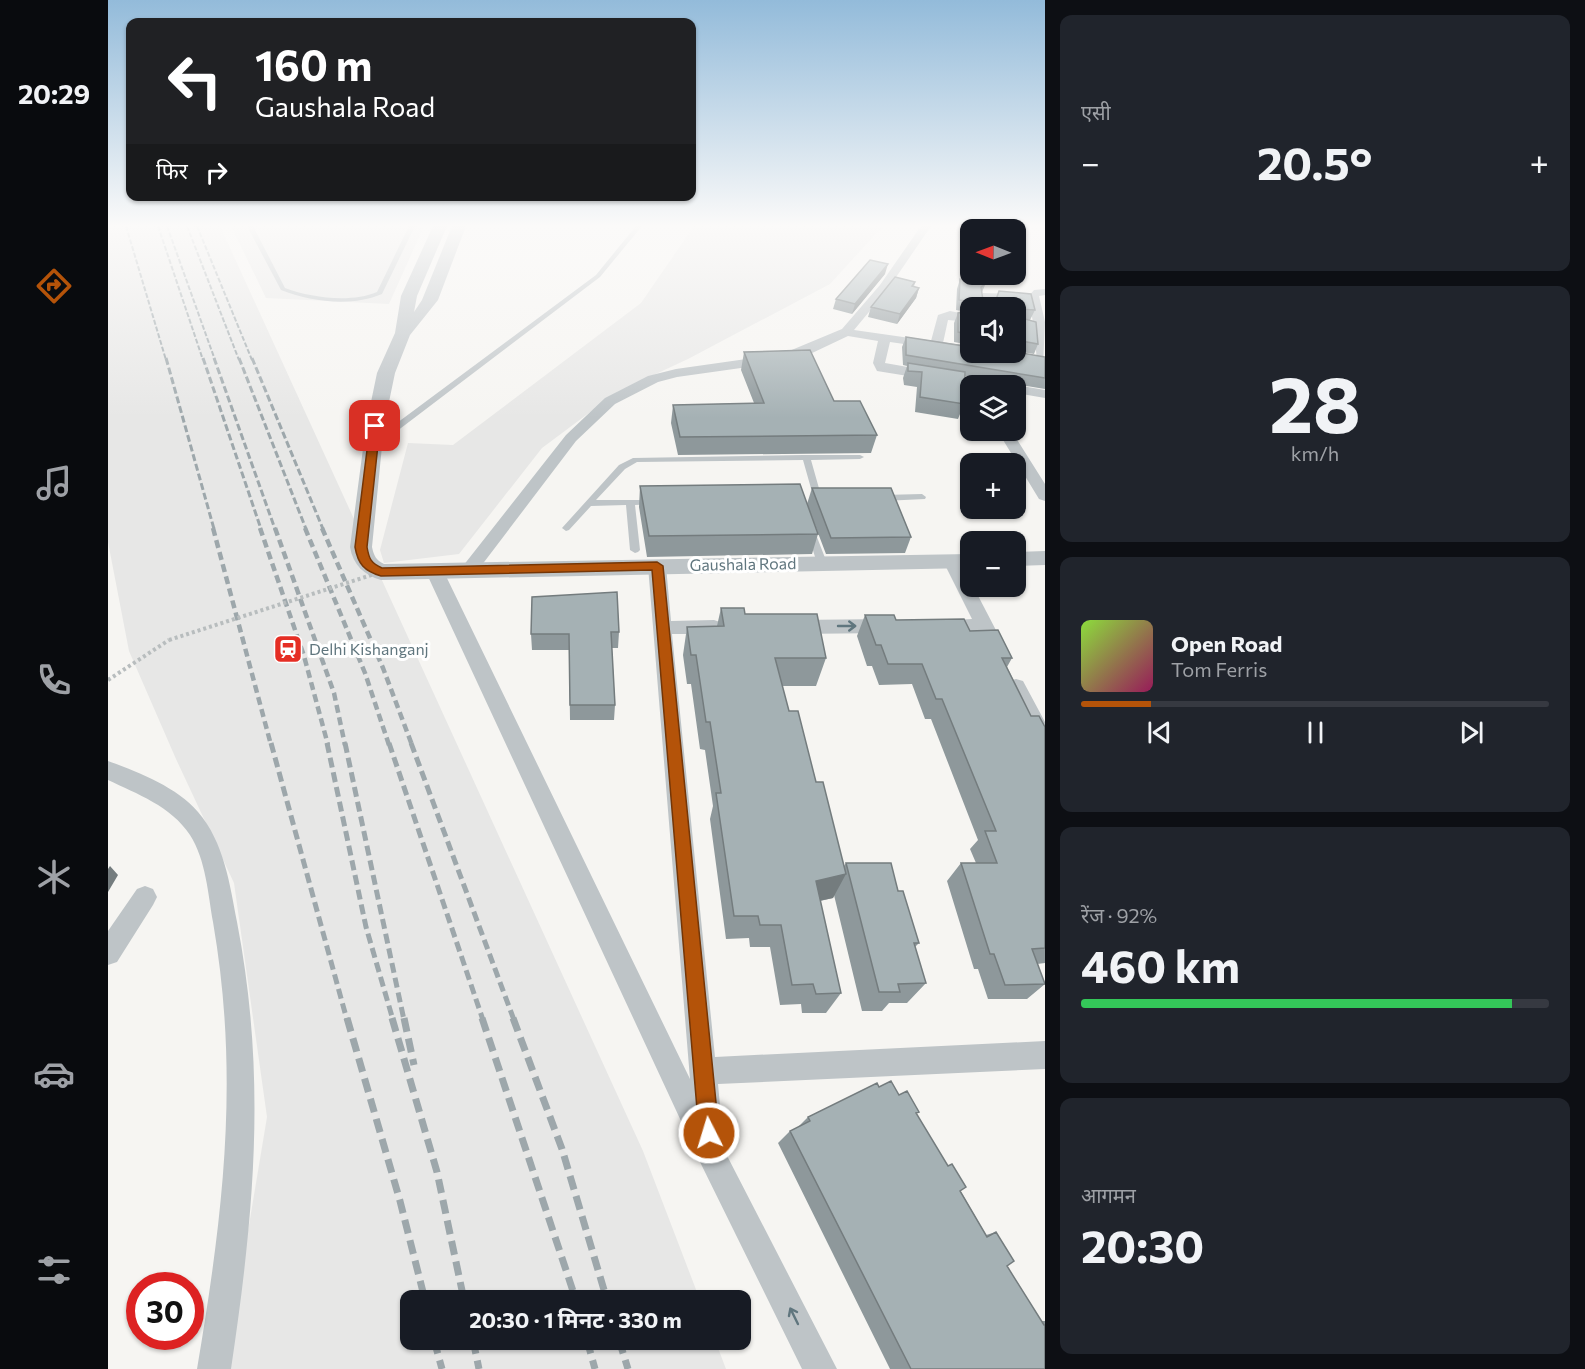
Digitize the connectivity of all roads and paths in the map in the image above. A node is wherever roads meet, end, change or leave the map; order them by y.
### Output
1 (285, 290) edge
2 (381, 290) edge
3 (412, 290) edge
4 (434, 290) edge
5 (580, 290) edge
6 (882, 290) edge
7 (1045, 292) edge
8 (986, 297) edge
9 (1020, 297) edge
10 (1039, 299) edge
11 (960, 316) edge
12 (1026, 325) edge
13 (1042, 327) edge
14 (846, 332) junction
15 (403, 333) junction
16 (885, 338) junction
17 (936, 345) junction
18 (960, 349) edge
19 (1040, 362) edge
20 (960, 378) edge
21 (1026, 391) edge
22 (1045, 394) edge
23 (1011, 441) edge
24 (373, 445) junction
25 (806, 457) junction
26 (860, 457) edge
27 (1045, 496) edge
28 (922, 497) dead end
29 (876, 498) edge
30 (830, 499) edge
31 (630, 502) junction
32 (664, 502) edge
33 (589, 503) junction
34 (806, 519) edge
35 (566, 528) dead end
36 (635, 550) dead end
37 (1045, 558) edge
38 (1026, 559) edge
39 (960, 561) edge
40 (822, 563) junction
41 (657, 566) junction
42 (434, 570) junction
43 (469, 570) junction
44 (381, 572) junction
45 (974, 597) edge
46 (901, 626) edge
47 (925, 626) edge
48 (984, 626) junction
49 (734, 627) edge
50 (782, 627) edge
51 (663, 628) junction
52 (108, 680) edge
53 (1045, 742) edge
54 (109, 773) edge
55 (144, 897) dead end
56 (108, 953) edge
57 (1045, 1055) edge
58 (703, 1071) junction
59 (711, 1154) junction
60 (214, 1369) edge
61 (820, 1369) edge

1 - 2 lane
3 - 15 street
4 - 15 street
5 - 24 lane
6 - 14 street
7 - 10 street
8 - 9 street
10 - 13 street
11 - 17 street
12 - 13 street
13 - 19 street
14 - 16 street
14 - 43 street
15 - 24 street
16 - 17 street
16 - 20 street
17 - 18 street
21 - 22 street
23 - 27 street
24 - 44 street
25 - 26 lane
25 - 30 lane
25 - 33 lane
28 - 29 lane
31 - 32 lane
31 - 33 lane
31 - 36 lane
33 - 35 lane
34 - 40 lane
37 - 38 street
39 - 40 street, Gaushala Road
40 - 41 street, Gaushala Road
41 - 43 street, Gaushala Road
41 - 51 street
42 - 43 street, Gaushala Road
42 - 44 street, Gaushala Road
42 - 59 street
44 - 52 path, bridge
45 - 48 street
50 -> 46 street
47 - 48 street
48 - 53 street
49 - 51 street
51 - 58 street
54 - 60 street
55 - 56 street
57 - 58 street
58 - 59 street
61 -> 59 street

